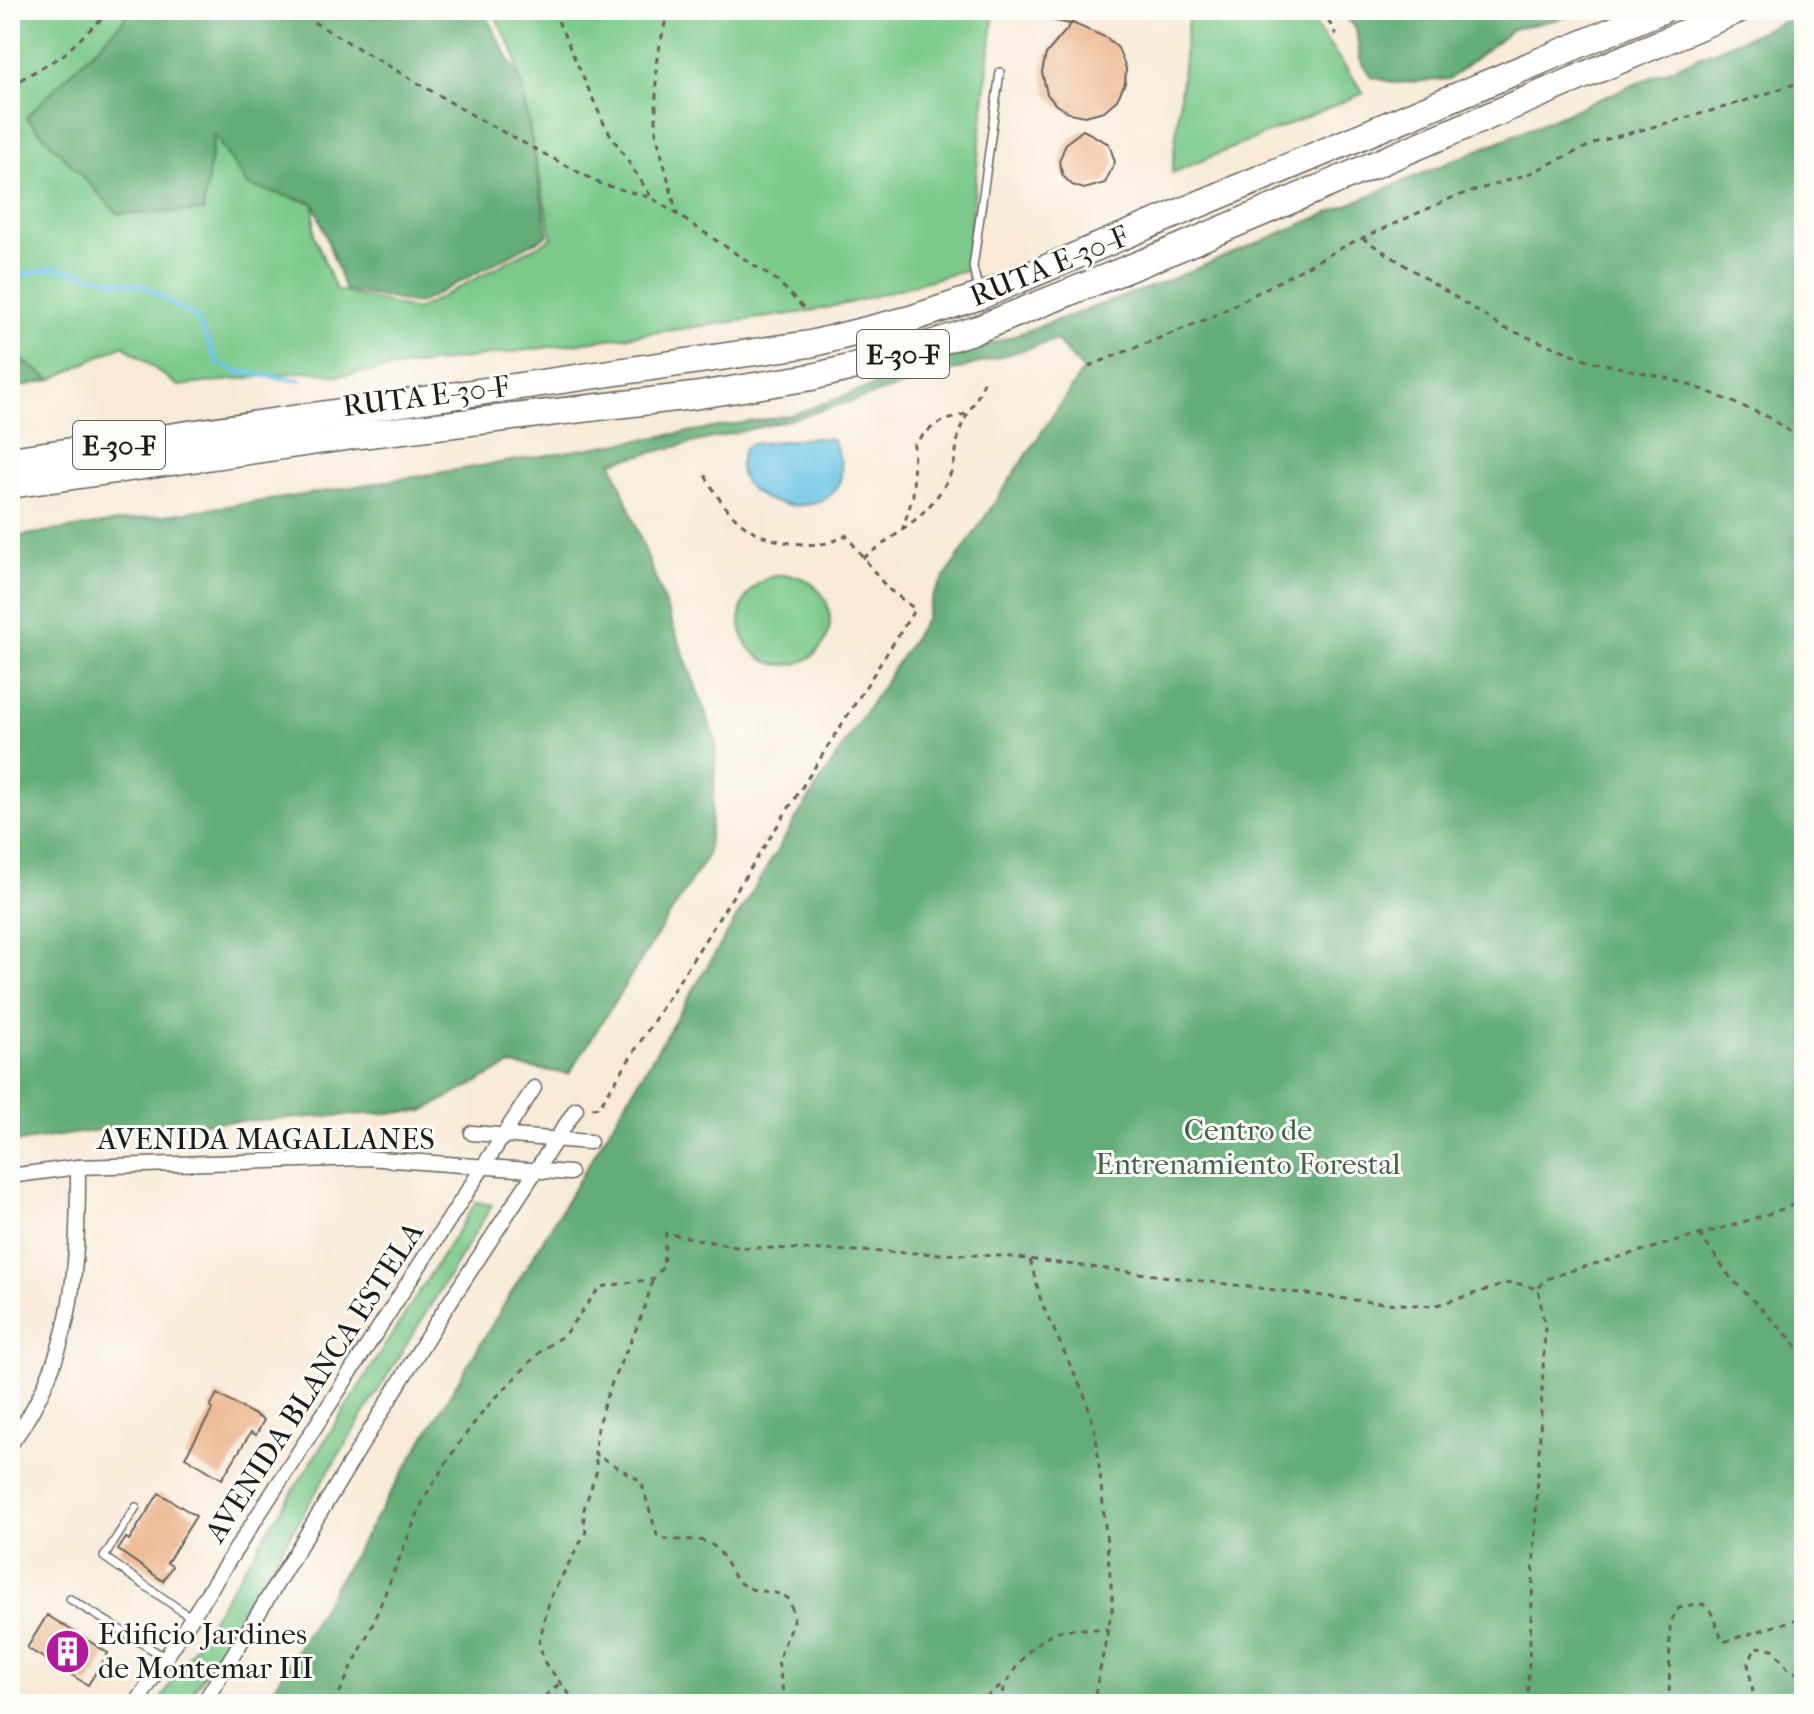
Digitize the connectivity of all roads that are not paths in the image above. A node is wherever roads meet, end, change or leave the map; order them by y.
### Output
1 (1662, 10) edge
2 (1738, 10) edge
3 (1000, 72) dead end
4 (980, 296) junction
5 (10, 460) edge
6 (10, 485) edge
7 (534, 1088) dead end
8 (576, 1109) road end
9 (472, 1133) dead end
10 (505, 1135) junction
11 (556, 1139) junction
12 (590, 1142) dead end
13 (486, 1166) junction
14 (78, 1167) junction
15 (535, 1170) junction
16 (570, 1173) dead end
17 (10, 1176) edge
18 (10, 1445) edge
19 (136, 1507) dead end
20 (70, 1599) dead end
21 (192, 1618) junction
22 (166, 1658) junction
23 (136, 1704) edge
24 (203, 1704) edge

1 - 4 highway, RUTA E-30-F / E-30-F
2 - 6 highway, RUTA E-30-F / E-30-F
3 - 4 lane
4 - 5 highway, RUTA E-30-F / E-30-F
7 - 10 street, AVENIDA BLANCA ESTELA
8 - 11 street
9 - 10 street, AVENIDA MAGALLANES
10 - 11 street, AVENIDA MAGALLANES
10 - 13 street, AVENIDA BLANCA ESTELA
11 - 12 street, AVENIDA MAGALLANES
11 - 15 street
13 - 14 street, AVENIDA MAGALLANES
13 - 15 street, AVENIDA MAGALLANES
13 - 21 street, AVENIDA BLANCA ESTELA
14 - 17 street, AVENIDA MAGALLANES
14 - 18 street
15 - 16 street, AVENIDA MAGALLANES
15 - 24 street
19 - 21 lane
20 - 22 lane
21 - 22 street, AVENIDA BLANCA ESTELA
22 - 23 street, AVENIDA BLANCA ESTELA

